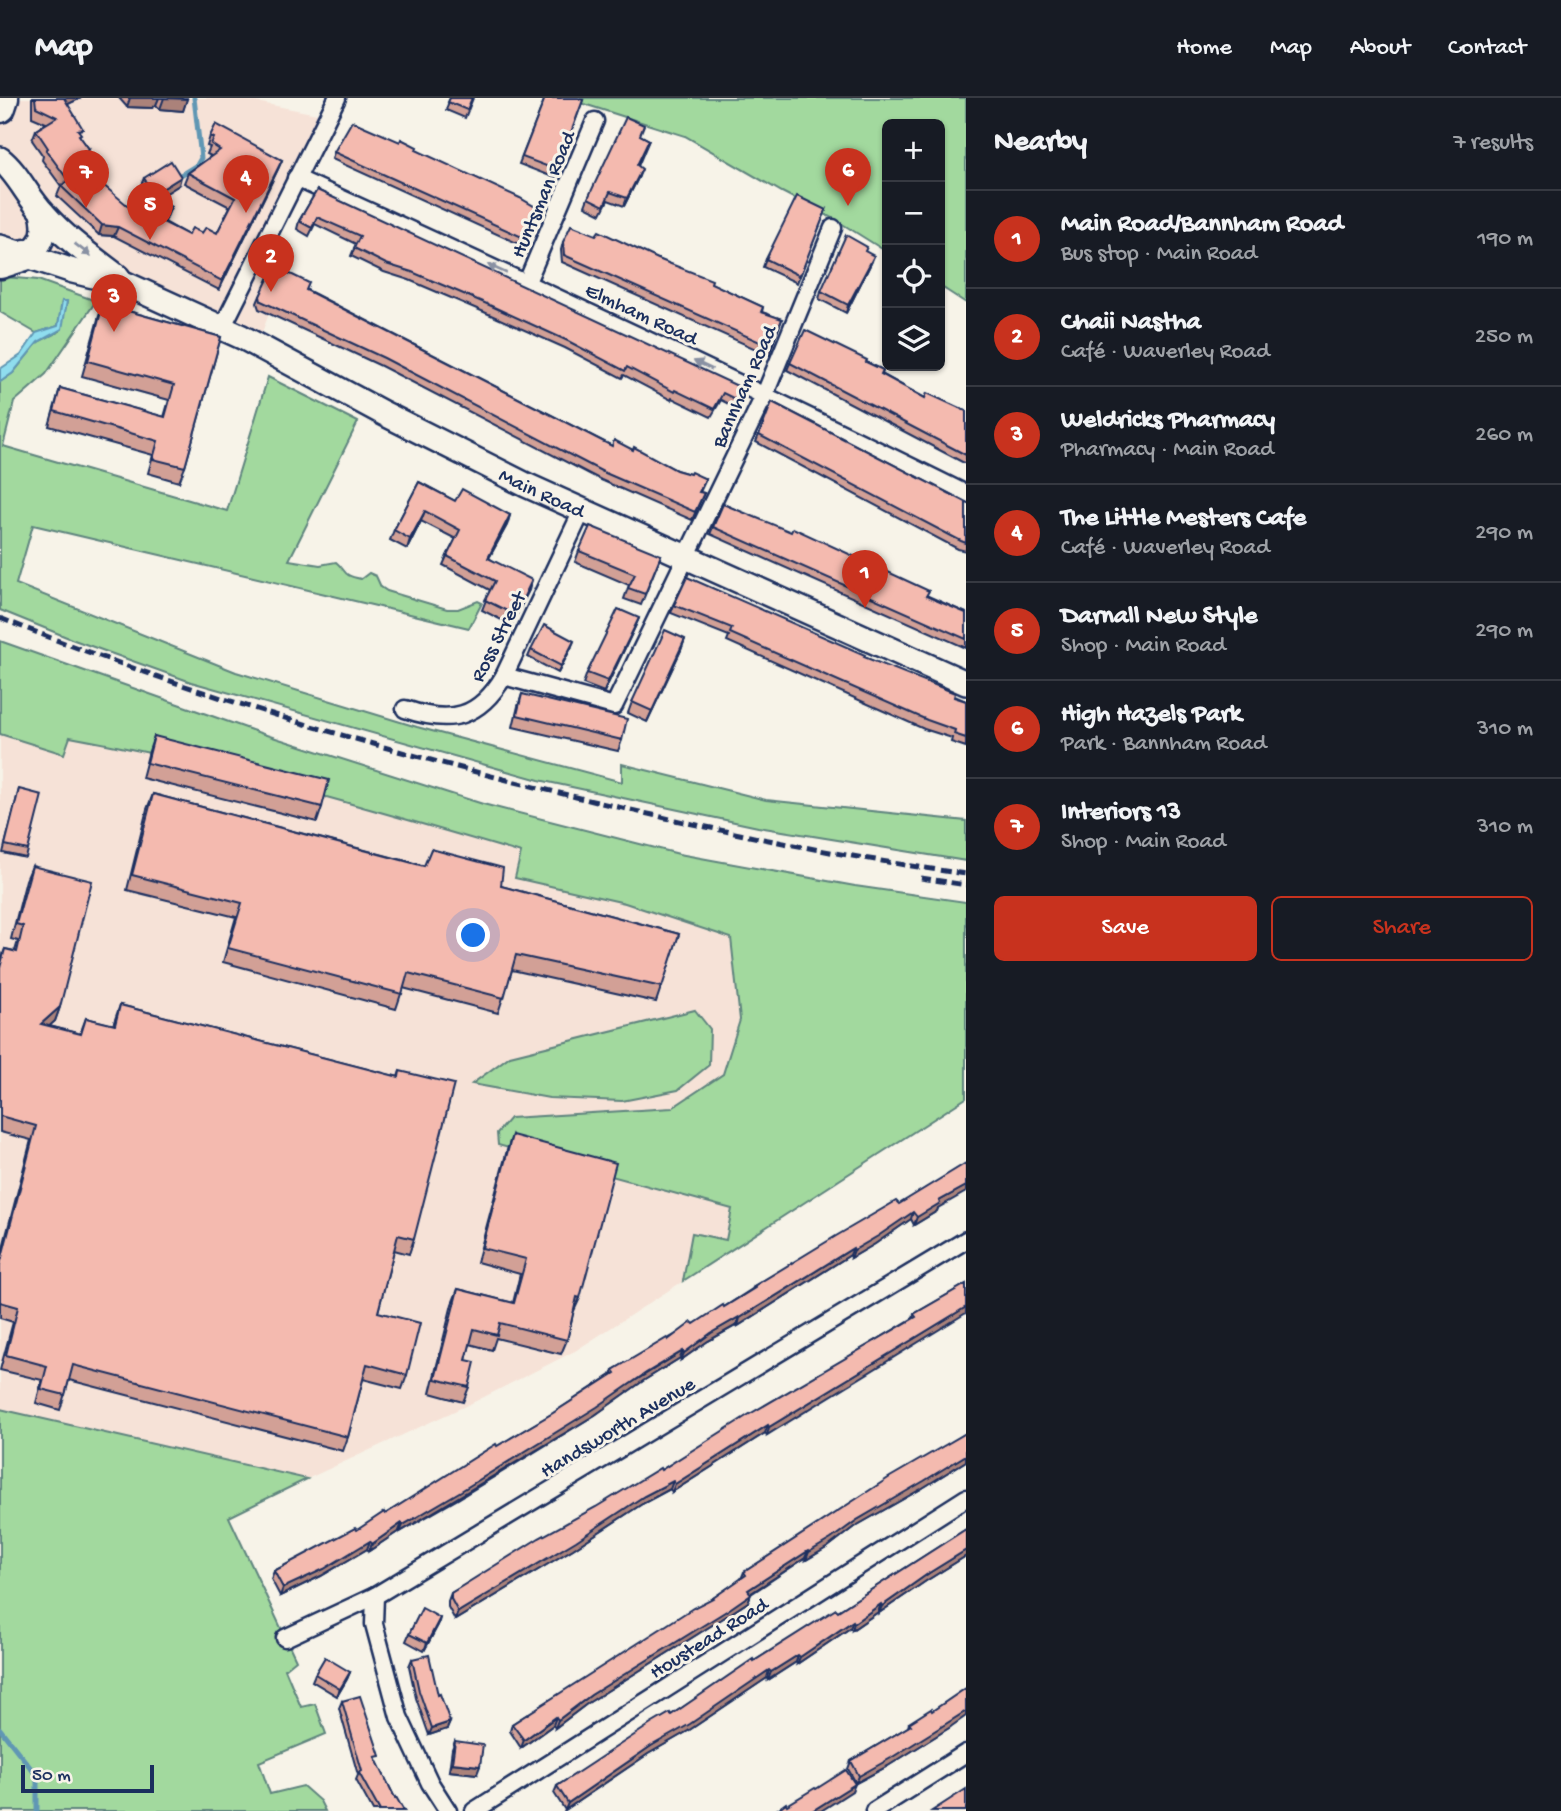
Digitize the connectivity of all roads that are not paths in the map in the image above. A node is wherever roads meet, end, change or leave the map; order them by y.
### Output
1 (3, 98) edge
2 (337, 98) edge
3 (0, 107) edge
4 (595, 121) dead end
5 (0, 159) edge
6 (296, 178) junction
7 (42, 213) junction
8 (833, 228) dead end
9 (8, 255) edge
10 (527, 282) junction
11 (126, 284) junction
12 (222, 328) junction
13 (765, 394) junction
14 (966, 494) edge
15 (582, 511) junction
16 (686, 559) junction
17 (504, 676) junction
18 (966, 683) edge
19 (405, 709) dead end
20 (966, 1240) edge
21 (966, 1498) edge
22 (375, 1596) junction
23 (285, 1638) dead end
24 (966, 1753) edge
25 (448, 1811) edge
26 (474, 1811) edge
27 (874, 1811) edge

1 - 3 highway
2 - 6 street
4 - 10 street, Huntsman Road
5 - 7 main road, Main Road
10 -> 6 street, Elmham Road
6 - 12 street
7 - 9 main road
7 -> 11 main road, Main Road
8 - 13 street, Bannham Road
9 - 11 main road, Main Road
13 -> 10 street, Elmham Road
11 - 12 main road, Main Road
12 - 15 main road, Main Road
13 - 14 street, Elmham Road
13 - 16 street, Bannham Road
15 - 16 main road, Main Road
15 - 17 street, Ross Street
16 - 17 street, Bannham Road
16 - 18 main road, Main Road
17 - 19 street, Ross Street
20 - 22 street, Handsworth Avenue
21 - 26 street, Houstead Road
22 - 23 street, Handsworth Avenue
22 - 25 street
24 - 27 street

